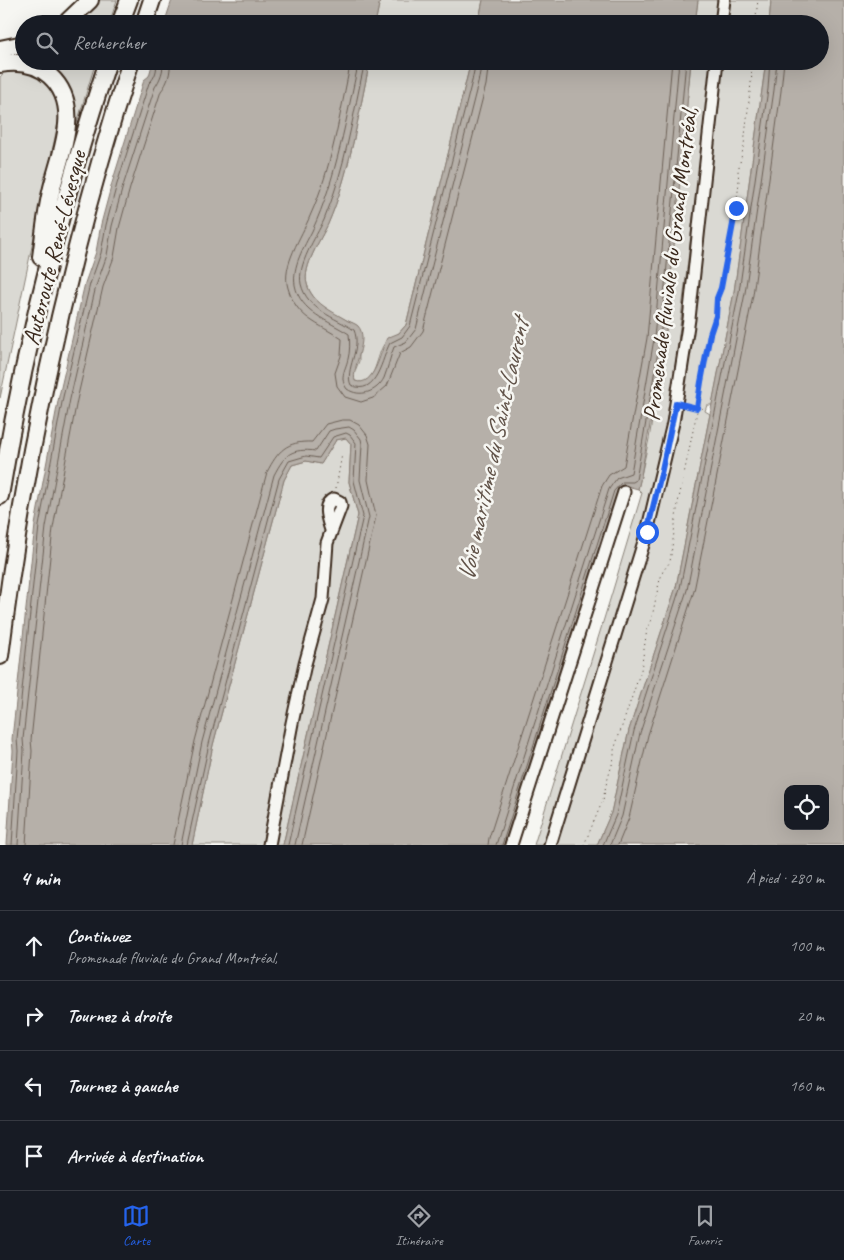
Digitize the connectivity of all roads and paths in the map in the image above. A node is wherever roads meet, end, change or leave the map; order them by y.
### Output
1 (90, 0) edge
2 (128, 0) edge
3 (152, 0) edge
4 (724, 0) edge
5 (758, 0) edge
6 (74, 15) edge
7 (123, 15) edge
8 (147, 15) edge
9 (722, 15) edge
10 (756, 15) edge
11 (15, 46) edge
12 (0, 48) edge
13 (15, 62) edge
14 (0, 64) edge
15 (42, 70) edge
16 (105, 70) edge
17 (128, 70) edge
18 (716, 70) edge
19 (751, 70) edge
20 (25, 366) junction
21 (676, 403) junction
22 (697, 408) junction
23 (706, 409) dead end
24 (342, 454) dead end
25 (624, 492) dead end
26 (0, 496) edge
27 (334, 499) joint
28 (0, 656) edge
29 (269, 845) edge
30 (511, 845) edge
31 (550, 845) edge
32 (584, 845) edge

1 - 6 highway
2 - 7 highway
3 - 8 highway
4 - 9 lane
5 - 10 path
11 - 12 highway
13 - 14 highway
15 - 20 highway
16 - 20 highway, Autoroute René-Lévesque
17 - 28 highway, Autoroute René-Lévesque
18 - 21 lane, Promenade fluviale du Grand Montréal,
19 - 22 path
20 - 26 highway, Autoroute René-Lévesque
21 - 22 path
21 - 31 lane, Promenade fluviale du Grand Montréal,
22 - 23 path
22 - 32 path
24 - 27 path
25 - 30 lane
27 - 29 lane

